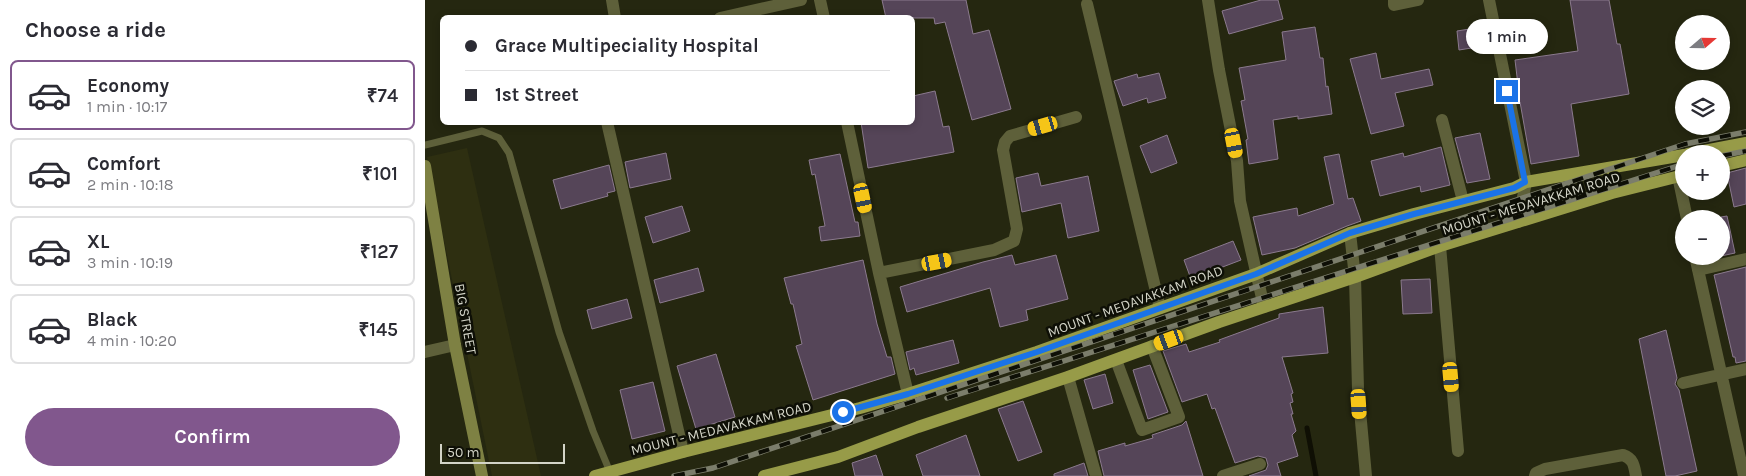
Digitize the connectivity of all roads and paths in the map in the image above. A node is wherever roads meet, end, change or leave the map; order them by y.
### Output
1 (612, 0) edge
2 (801, 0) edge
3 (820, 0) edge
4 (1208, 0) edge
5 (1393, 0) edge
6 (1418, 0) edge
7 (1489, 0) edge
8 (1087, 4) dead end
9 (614, 15) edge
10 (734, 15) edge
11 (823, 15) edge
12 (1076, 117) dead end
13 (1442, 120) dead end
14 (608, 125) edge
15 (848, 125) edge
16 (1746, 143) edge
17 (425, 145) edge
18 (1730, 146) edge
19 (1675, 157) edge
20 (1746, 160) edge
21 (1730, 164) edge
22 (425, 166) edge
23 (1675, 177) edge
24 (1525, 182) junction
25 (1463, 201) junction
26 (1518, 222) junction
27 (1350, 233) junction
28 (1440, 246) junction
29 (1746, 259) edge
30 (1698, 265) edge
31 (1699, 270) junction
32 (879, 273) junction
33 (1256, 274) junction
34 (1355, 277) junction
35 (1160, 308) junction
36 (1265, 308) junction
37 (455, 345) junction
38 (1152, 346) junction
39 (425, 352) edge
40 (1116, 360) junction
41 (1746, 369) edge
42 (1722, 374) junction
43 (1068, 376) junction
44 (1683, 383) dead end
45 (908, 394) junction
46 (1458, 451) dead end
47 (683, 452) junction
48 (1260, 464) dead end
49 (610, 472) junction
50 (784, 473) edge
51 (482, 476) edge
52 (595, 476) edge
53 (763, 476) edge
54 (1095, 476) edge
55 (1223, 476) edge
56 (1365, 476) edge
57 (1535, 476) edge
58 (1637, 476) edge
59 (1744, 476) edge

1 - 9 street
2 - 10 street
3 - 11 street
4 - 33 street
5 - 6 street
7 - 24 street
8 - 35 street
12 - 32 street
13 - 25 street
14 - 47 street
15 - 32 street
16 - 18 main road
17 - 49 lane
19 - 24 main road, MOUNT - MEDAVAKKAM ROAD
20 - 21 main road
22 - 37 street, BIG STREET
23 - 26 main road, MOUNT - MEDAVAKKAM ROAD
24 - 25 main road, MOUNT - MEDAVAKKAM ROAD
24 - 26 street
25 - 27 main road, MOUNT - MEDAVAKKAM ROAD
26 - 28 main road, MOUNT - MEDAVAKKAM ROAD
27 - 33 main road, MOUNT - MEDAVAKKAM ROAD
27 - 34 street
28 - 34 main road, MOUNT - MEDAVAKKAM ROAD
28 - 46 street
29 - 31 street
30 - 31 street
31 - 42 street
32 - 45 street
33 - 35 main road, MOUNT - MEDAVAKKAM ROAD
33 - 36 street
34 - 36 main road, MOUNT - MEDAVAKKAM ROAD
34 - 56 street
35 - 45 main road, MOUNT - MEDAVAKKAM ROAD
36 - 38 main road, MOUNT - MEDAVAKKAM ROAD
37 - 39 street
37 - 51 street, BIG STREET
38 - 40 main road, MOUNT - MEDAVAKKAM ROAD
38 - 40 street
40 - 43 main road, MOUNT - MEDAVAKKAM ROAD
41 - 42 street
42 - 44 street
42 - 59 street
43 - 50 main road, MOUNT - MEDAVAKKAM ROAD
43 - 54 street
45 - 47 main road, MOUNT - MEDAVAKKAM ROAD
47 - 49 main road, MOUNT - MEDAVAKKAM ROAD
48 - 55 street
49 - 52 main road, MOUNT - MEDAVAKKAM ROAD
50 - 53 main road, MOUNT - MEDAVAKKAM ROAD
57 - 58 street

